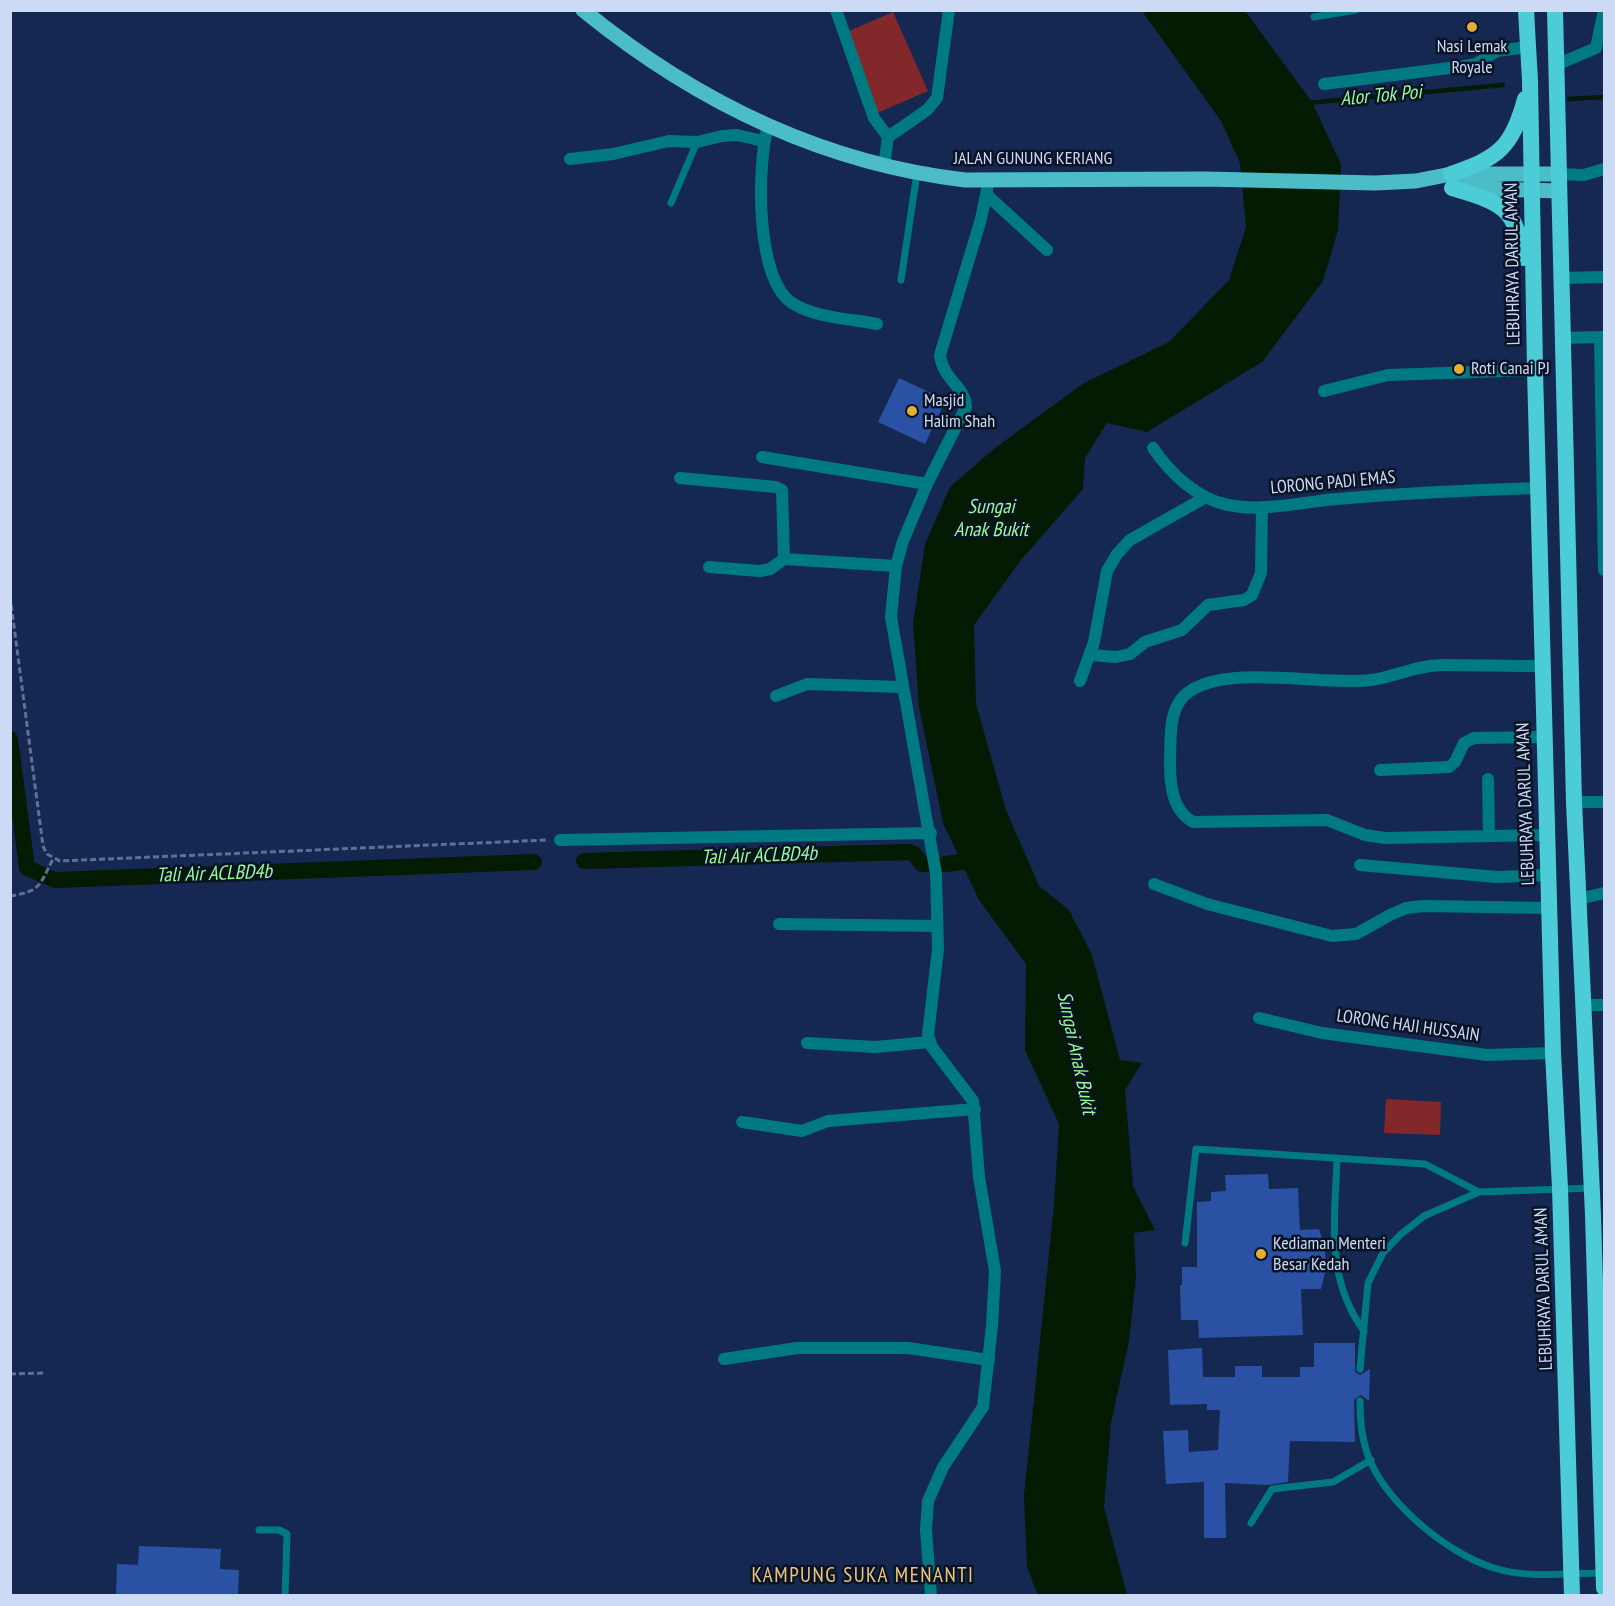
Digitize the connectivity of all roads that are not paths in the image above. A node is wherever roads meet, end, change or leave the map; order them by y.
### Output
1 (583, 10) edge
2 (836, 10) edge
3 (949, 10) edge
4 (1356, 10) edge
5 (1526, 10) edge
6 (1555, 10) edge
7 (1604, 10) edge
8 (1314, 17) dead end
9 (1528, 47) junction
10 (1556, 64) junction
11 (1530, 81) junction
12 (1324, 84) dead end
13 (766, 134) junction
14 (888, 137) junction
15 (697, 142) junction
16 (570, 159) dead end
17 (884, 166) junction
18 (1605, 169) edge
19 (917, 173) junction
20 (1452, 181) junction
21 (1532, 182) junction
22 (1559, 182) junction
23 (988, 187) junction
24 (671, 203) dead end
25 (1047, 250) dead end
26 (1605, 277) edge
27 (1560, 278) junction
28 (901, 280) dead end
29 (1533, 300) junction
30 (878, 324) dead end
31 (1602, 337) edge
32 (1562, 338) junction
33 (1534, 370) junction
34 (1324, 391) dead end
35 (1153, 448) dead end
36 (762, 457) dead end
37 (680, 478) dead end
38 (927, 484) junction
39 (1538, 488) junction
40 (1206, 497) junction
41 (1262, 507) junction
42 (1604, 513) edge
43 (784, 559) junction
44 (896, 566) junction
45 (709, 567) dead end
46 (1605, 570) edge
47 (1091, 655) junction
48 (1542, 666) junction
49 (1080, 681) dead end
50 (902, 687) junction
51 (776, 696) dead end
52 (1544, 737) junction
53 (1380, 770) dead end
54 (1488, 779) dead end
55 (1574, 802) junction
56 (1605, 802) edge
57 (931, 833) junction
58 (1546, 835) junction
59 (1489, 836) junction
60 (560, 840) road end
61 (1360, 866) dead end
62 (1547, 875) junction
63 (1154, 884) dead end
64 (1605, 893) edge
65 (1579, 899) junction
66 (1549, 908) junction
67 (779, 924) dead end
68 (937, 926) junction
69 (1584, 1005) junction
70 (1605, 1005) edge
71 (1259, 1018) dead end
72 (930, 1042) junction
73 (807, 1043) dead end
74 (1552, 1053) junction
75 (975, 1109) junction
76 (742, 1122) dead end
77 (1337, 1158) junction
78 (1560, 1188) junction
79 (1592, 1188) junction
80 (1479, 1192) junction
81 (1599, 1215) edge
82 (1185, 1243) dead end
83 (1364, 1331) junction
84 (724, 1359) dead end
85 (989, 1360) junction
86 (1360, 1369) dead end
87 (1360, 1401) dead end
88 (1601, 1406) edge
89 (1371, 1460) junction
90 (1251, 1523) dead end
91 (259, 1530) dead end
92 (1603, 1539) edge
93 (1571, 1573) junction
94 (1604, 1573) edge
95 (1605, 1588) edge
96 (285, 1596) edge
97 (931, 1596) edge
98 (1572, 1596) edge

1 - 13 main road, JALAN GUNUNG KERIANG
2 - 14 street
3 - 14 street
4 - 8 lane
5 - 9 highway, LEBUHRAYA DARUL AMAN
6 - 10 highway
7 - 10 street
9 - 11 highway, LEBUHRAYA DARUL AMAN
9 - 12 street
10 - 22 highway
11 - 20 highway
11 - 21 highway, LEBUHRAYA DARUL AMAN
13 - 15 street
13 - 17 main road, JALAN GUNUNG KERIANG
13 - 30 street
14 - 17 street
15 - 16 street
15 - 24 lane
17 - 19 main road, JALAN GUNUNG KERIANG
18 - 22 street
19 - 23 main road, JALAN GUNUNG KERIANG
19 - 28 lane
20 - 21 main road, JALAN GUNUNG KERIANG
20 - 23 main road, JALAN GUNUNG KERIANG
20 - 29 highway
21 - 22 main road, JALAN GUNUNG KERIANG
21 - 29 highway, LEBUHRAYA DARUL AMAN
22 - 27 highway
23 - 25 street
23 - 38 street
26 - 27 street
27 - 32 highway
29 - 33 highway, LEBUHRAYA DARUL AMAN
31 - 32 street
31 - 42 street
32 - 55 highway
33 - 34 street
33 - 39 highway, LEBUHRAYA DARUL AMAN
35 - 40 street, LORONG PADI EMAS
36 - 38 street
37 - 43 street
38 - 44 street
39 - 41 street, LORONG PADI EMAS
39 - 48 highway, LEBUHRAYA DARUL AMAN
40 - 41 street, LORONG PADI EMAS
40 - 47 street
41 - 47 street
42 - 46 street
43 - 44 street
43 - 45 street
44 - 50 street
47 - 49 street
48 - 52 highway, LEBUHRAYA DARUL AMAN
48 - 59 street
50 - 51 street
50 - 57 street
52 - 53 street
52 - 58 highway, LEBUHRAYA DARUL AMAN
54 - 59 street
55 - 56 street
55 - 65 highway
57 - 60 street
57 - 68 street
58 - 59 street
58 - 62 highway, LEBUHRAYA DARUL AMAN
61 - 62 street
62 - 66 highway, LEBUHRAYA DARUL AMAN
63 - 66 street
64 - 65 street
65 - 69 highway
66 - 74 highway, LEBUHRAYA DARUL AMAN
67 - 68 street
68 - 72 street
69 - 70 street
69 - 79 highway
71 - 74 street, LORONG HAJI HUSSAIN
72 - 73 street
72 - 75 street
74 - 78 highway, LEBUHRAYA DARUL AMAN
75 - 76 street
75 - 85 street
77 - 80 lane
77 - 82 lane
77 - 83 lane
78 - 79 lane
78 - 80 lane
78 - 93 highway, LEBUHRAYA DARUL AMAN
79 - 81 highway
80 - 83 lane
81 - 88 highway
83 - 86 lane
84 - 85 street
85 - 97 street
87 - 89 lane
88 - 92 highway
89 - 90 lane
89 - 93 lane
91 - 96 lane
92 - 94 highway
93 - 94 lane
93 - 98 highway, LEBUHRAYA DARUL AMAN
94 - 95 highway

